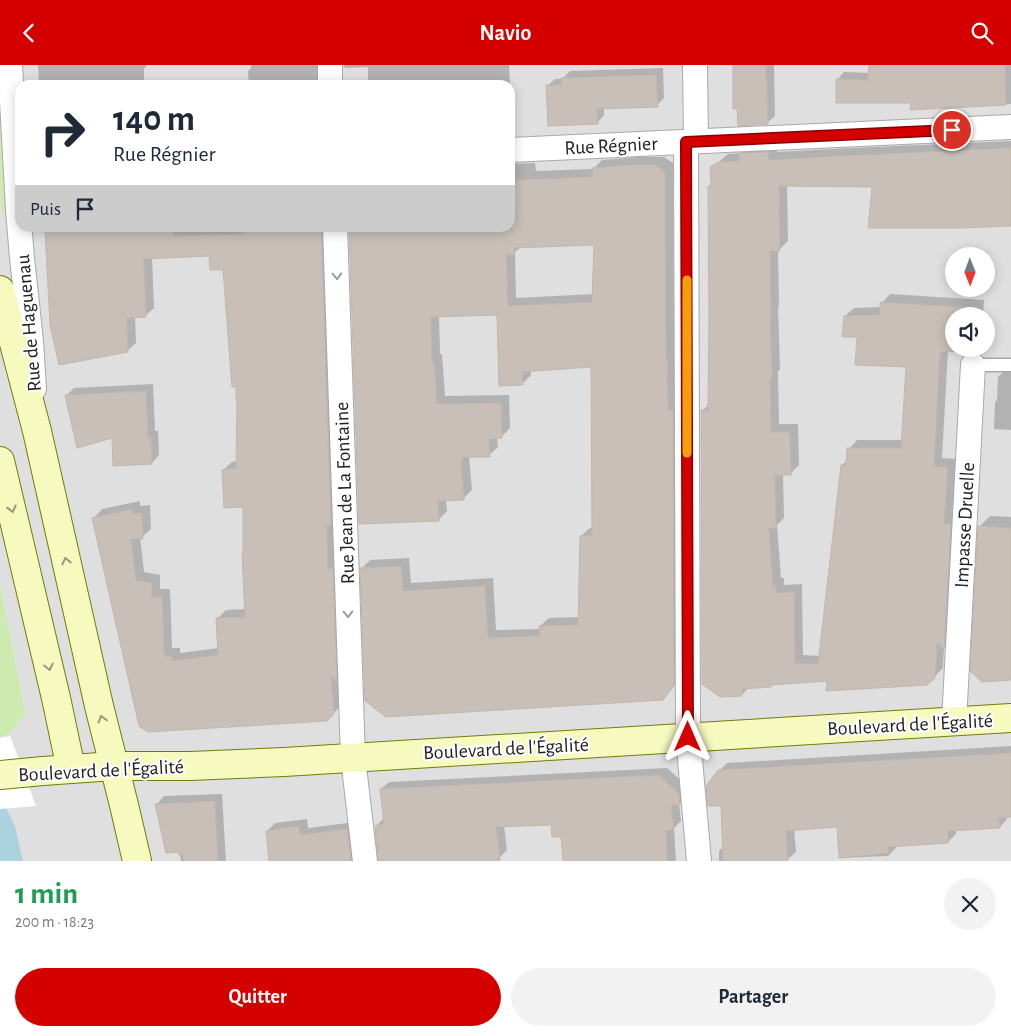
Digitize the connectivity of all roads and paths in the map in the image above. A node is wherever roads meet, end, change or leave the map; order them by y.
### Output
1 (10, 65) edge
2 (330, 65) edge
3 (695, 65) edge
4 (330, 80) edge
5 (1011, 127) edge
6 (691, 142) junction
7 (515, 150) edge
8 (15, 156) edge
9 (20, 232) edge
10 (335, 232) edge
11 (0, 290) edge
12 (973, 365) joint
13 (1011, 365) edge
14 (37, 431) junction
15 (0, 461) edge
16 (1011, 718) edge
17 (954, 722) junction
18 (688, 737) junction
19 (353, 757) junction
20 (114, 767) junction
21 (71, 769) junction
22 (0, 775) edge
23 (137, 861) edge
24 (365, 861) edge
25 (699, 861) edge

1 - 8 street, Rue de Haguenau
2 - 4 street
3 - 6 street
5 - 6 street, Rue Régnier
6 - 7 street, Rue Régnier
6 - 18 street
9 - 14 street, Rue de Haguenau
10 -> 19 street, Rue Jean de La Fontaine
11 - 14 main road, Rue de Haguenau
12 - 13 lane, Impasse Druelle
12 - 17 street, Impasse Druelle
20 -> 14 main road, Rue de Haguenau
15 -> 21 main road
16 - 17 main road, Boulevard de l'Égalité
17 - 18 main road, Boulevard de l'Égalité
18 - 19 main road, Boulevard de l'Égalité
18 - 25 street
19 - 20 main road, Boulevard de l'Égalité
19 - 24 street, Rue Jean de La Fontaine
20 - 21 main road, Boulevard de l'Égalité
20 - 23 main road, Rue de Haguenau
21 - 22 main road, Boulevard de l'Égalité

